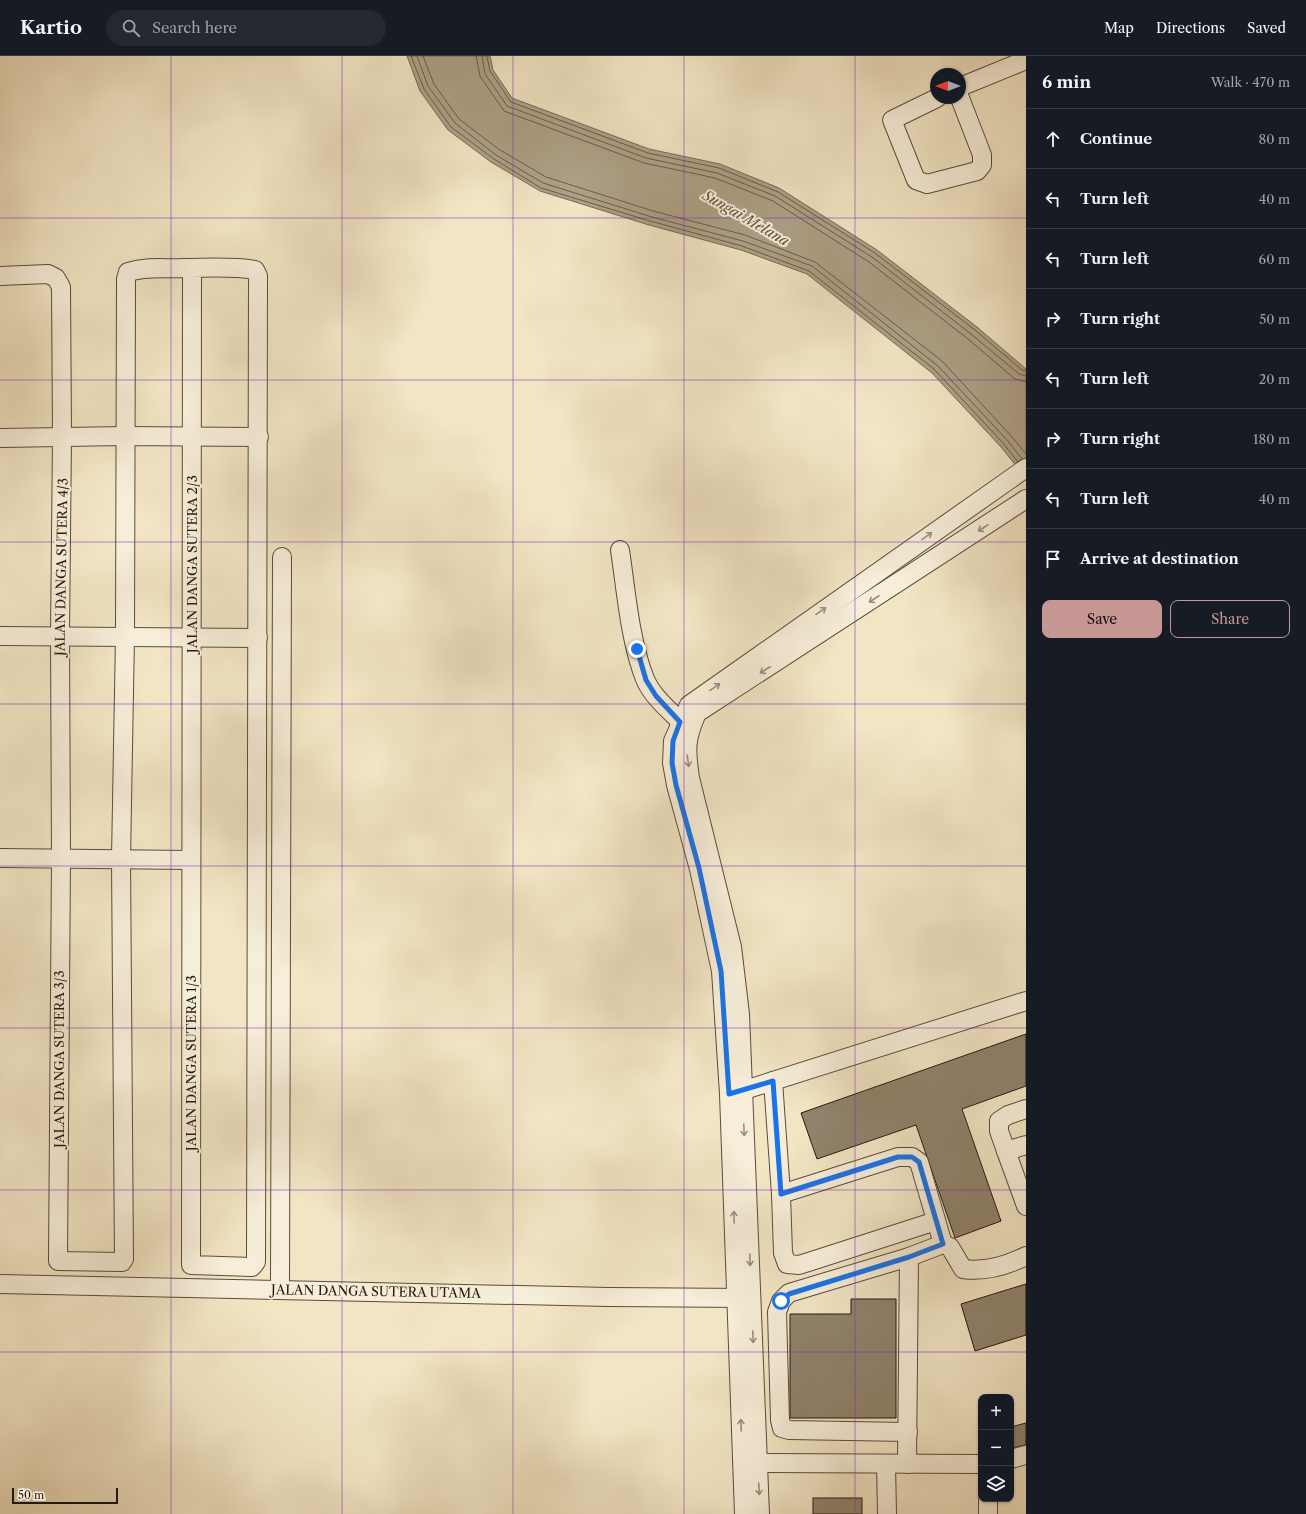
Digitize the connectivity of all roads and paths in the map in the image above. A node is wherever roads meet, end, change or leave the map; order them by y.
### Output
1 (1026, 60) edge
2 (966, 85) edge
3 (930, 101) edge
4 (962, 104) edge
5 (192, 268) junction
6 (0, 276) edge
7 (62, 436) junction
8 (125, 436) junction
9 (193, 436) junction
10 (259, 437) junction
11 (0, 438) edge
12 (1026, 468) edge
13 (1021, 503) edge
14 (620, 550) dead end
15 (282, 557) dead end
16 (0, 636) edge
17 (60, 636) junction
18 (125, 636) junction
19 (192, 636) junction
20 (258, 638) junction
21 (680, 722) junction
22 (0, 858) edge
23 (61, 858) junction
24 (121, 859) junction
25 (191, 860) junction
26 (1026, 1001) edge
27 (773, 1081) junction
28 (736, 1093) junction
29 (1026, 1109) edge
30 (1026, 1145) edge
31 (1006, 1151) junction
32 (781, 1194) junction
33 (1026, 1206) edge
34 (936, 1221) junction
35 (943, 1244) junction
36 (1026, 1256) edge
37 (909, 1257) junction
38 (0, 1284) edge
39 (280, 1289) junction
40 (744, 1298) junction
41 (908, 1432) junction
42 (1026, 1456) edge
43 (1014, 1458) edge
44 (750, 1463) junction
45 (886, 1464) junction
46 (907, 1464) junction
47 (978, 1464) edge
48 (988, 1502) edge
49 (744, 1514) edge
50 (760, 1514) edge
51 (887, 1514) edge
52 (988, 1514) edge

1 - 2 street
3 - 4 street
5 - 8 street
5 - 9 street, JALAN DANGA SUTERA 2/3
5 - 10 street
6 - 7 street, JALAN DANGA SUTERA 4/3
7 - 8 street
7 - 11 street
7 - 17 street, JALAN DANGA SUTERA 4/3
8 - 9 street
8 - 18 street
9 - 10 street
9 - 19 street, JALAN DANGA SUTERA 2/3
10 - 20 street
21 -> 12 street
13 -> 28 street
14 - 21 street
15 - 39 street
16 - 17 street
17 - 18 street
17 - 23 street, JALAN DANGA SUTERA 4/3
18 - 19 street
18 - 24 street
19 - 20 street
19 - 25 street, JALAN DANGA SUTERA 2/3
20 - 25 street, JALAN DANGA SUTERA 1/3
21 - 28 street
22 - 23 street
23 - 24 street
23 - 24 street, JALAN DANGA SUTERA 3/3
24 - 25 street
26 - 27 street
27 - 28 street
27 - 32 street
28 - 40 street
29 - 31 street
30 - 31 street
31 - 33 street
32 - 34 street
32 - 34 street
34 - 35 street
35 - 36 street
35 - 37 street
37 - 41 street
37 - 41 street
38 - 39 street, JALAN DANGA SUTERA UTAMA
39 - 40 street, JALAN DANGA SUTERA UTAMA
40 - 44 street
41 - 46 street
42 - 43 street
44 - 45 street
44 - 49 street
44 -> 50 street
45 - 46 street
45 - 51 street
46 - 47 street
48 - 52 street

